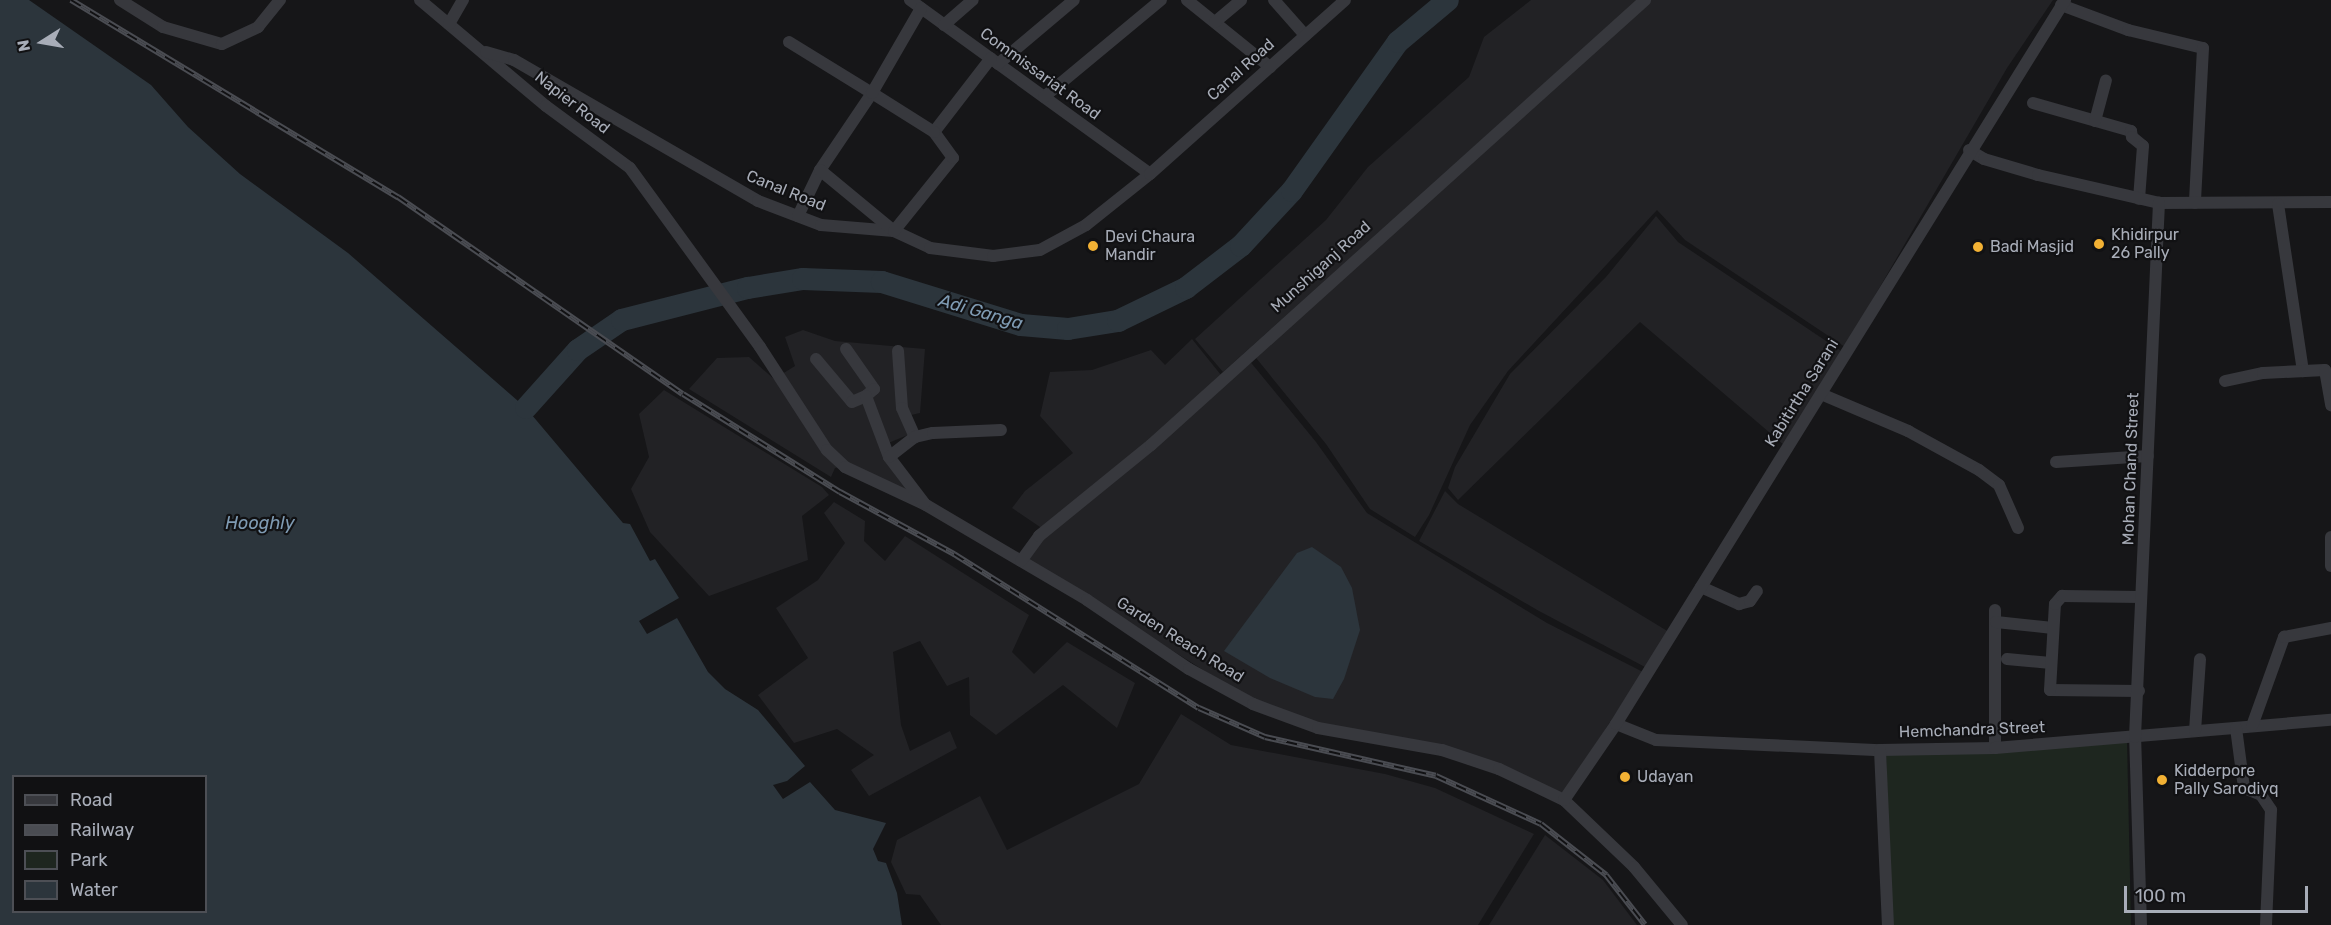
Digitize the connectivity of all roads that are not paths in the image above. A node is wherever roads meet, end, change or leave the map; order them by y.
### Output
1 (120, 0) edge
2 (280, 0) edge
3 (420, 0) edge
4 (464, 0) edge
5 (910, 0) edge
6 (973, 0) edge
7 (1074, 0) edge
8 (1161, 0) edge
9 (1188, 0) edge
10 (1241, 0) edge
11 (1274, 0) edge
12 (1346, 0) edge
13 (1645, 0) edge
14 (2063, 3) edge
15 (921, 8) junction
16 (1215, 22) junction
17 (449, 24) junction
18 (944, 25) junction
19 (1305, 35) junction
20 (789, 42) dead end
21 (479, 50) junction
22 (994, 61) junction
23 (1270, 67) junction
24 (2106, 80) dead end
25 (872, 93) junction
26 (1044, 97) junction
27 (2033, 103) dead end
28 (2095, 121) junction
29 (934, 132) junction
30 (1969, 150) junction
31 (820, 170) junction
32 (1150, 174) junction
33 (2139, 198) junction
34 (2159, 202) junction
35 (2331, 202) edge
36 (2195, 203) junction
37 (2278, 204) junction
38 (798, 216) junction
39 (894, 231) junction
40 (760, 347) joint
41 (846, 349) dead end
42 (898, 351) dead end
43 (816, 359) dead end
44 (2328, 369) edge
45 (2303, 371) junction
46 (2225, 381) dead end
47 (1821, 394) junction
48 (866, 396) junction
49 (2331, 405) edge
50 (1001, 430) dead end
51 (915, 437) junction
52 (2148, 456) junction
53 (889, 457) junction
54 (2056, 462) dead end
55 (926, 505) junction
56 (2018, 528) dead end
57 (2331, 537) edge
58 (1021, 561) junction
59 (2331, 566) edge
60 (1701, 587) junction
61 (1757, 591) dead end
62 (2141, 597) junction
63 (2053, 628) junction
64 (2331, 628) edge
65 (2007, 659) dead end
66 (2200, 659) dead end
67 (2051, 663) junction
68 (2139, 691) junction
69 (2331, 720) edge
70 (1616, 724) junction
71 (2252, 726) junction
72 (2236, 728) junction
73 (2195, 731) junction
74 (2135, 737) junction
75 (1995, 748) junction
76 (1880, 750) junction
77 (1564, 800) junction
78 (1682, 925) edge
79 (1888, 925) edge
80 (2141, 925) edge
81 (2266, 925) edge

1 - 2 street
3 - 17 street, Napier Road
4 - 17 street
5 - 15 street, Commissariat Road
6 - 18 street
7 - 22 street
8 - 26 street
9 - 16 street
10 - 16 street
11 - 19 street
12 - 19 street, Canal Road
13 - 58 street, Munshiganj Road
14 - 30 street, Kabitirtha Sarani
14 - 36 street
15 - 18 street, Commissariat Road
15 - 25 street
16 - 23 street
17 - 21 street, Napier Road
18 - 22 street, Commissariat Road
19 - 23 street, Canal Road
20 - 25 street
21 - 38 street, Canal Road
21 - 40 street, Napier Road
22 - 26 street, Commissariat Road
22 - 29 street
23 - 32 street, Canal Road
24 - 28 street
25 - 29 street
25 - 31 street
26 - 32 street, Commissariat Road
27 - 28 street
28 - 33 street
29 - 39 street
30 - 33 street
30 - 47 street, Kabitirtha Sarani
31 - 38 street
31 - 39 street
32 - 39 street, Canal Road
33 - 34 street
34 - 36 street
34 - 52 street, Mohan Chand Street
35 - 37 street
36 - 37 street
37 - 45 street
38 - 39 street, Canal Road
40 - 55 street, Garden Reach Road
41 - 48 street
42 - 51 street
43 - 48 street
44 - 45 street
44 - 49 street
45 - 46 street
47 - 56 street
47 - 60 street, Kabitirtha Sarani
48 - 53 street
50 - 51 street
51 - 53 street
52 - 54 street
52 - 62 street, Mohan Chand Street
53 - 55 street
55 - 58 street, Garden Reach Road
57 - 59 street
58 - 77 street, Garden Reach Road
60 - 61 street
60 - 70 street, Kabitirtha Sarani
62 - 63 street
62 - 68 street, Mohan Chand Street
63 - 67 street
63 - 75 street
64 - 71 street
65 - 67 street
66 - 73 street
67 - 68 street
68 - 74 street, Mohan Chand Street
69 - 71 street, Hemchandra Street
70 - 76 street, Hemchandra Street
70 - 77 street, Kabitirtha Sarani
71 - 72 street, Hemchandra Street
72 - 73 street, Hemchandra Street
72 - 81 street
73 - 74 street, Hemchandra Street
74 - 75 street, Hemchandra Street
74 - 80 street, Mohan Chand Street
75 - 76 street, Hemchandra Street
76 - 79 street
77 - 78 street, Garden Reach Road

